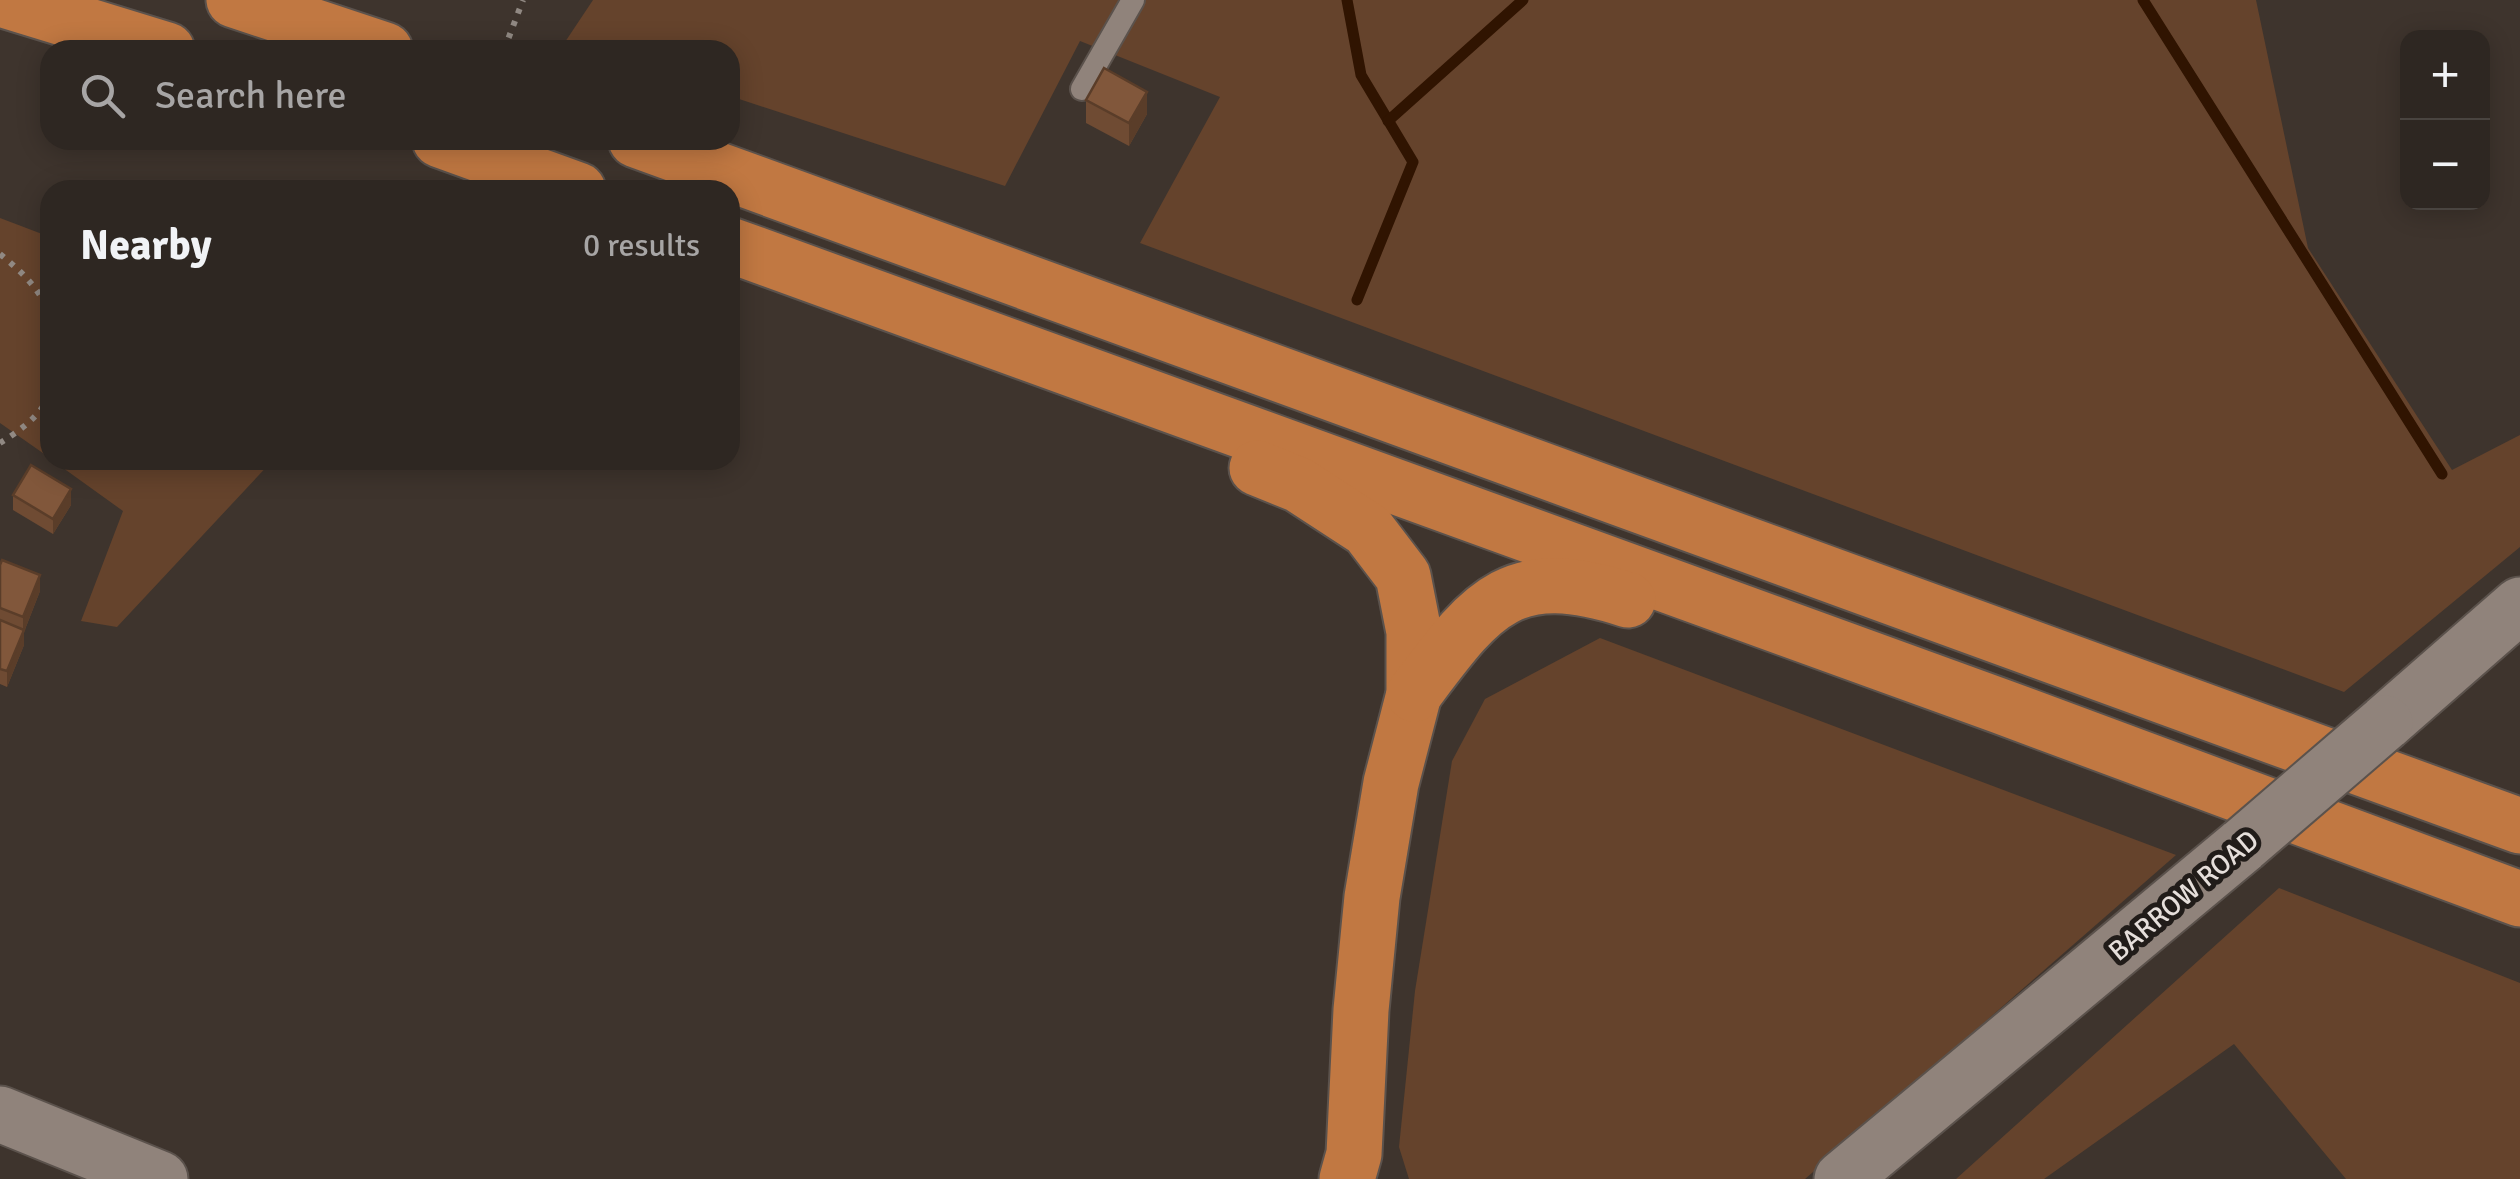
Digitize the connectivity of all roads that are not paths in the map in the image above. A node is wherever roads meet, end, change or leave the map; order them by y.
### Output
1 (4, 0) edge
2 (234, 0) edge
3 (1133, 0) edge
4 (134, 40) edge
5 (355, 40) edge
6 (1082, 89) dead end
7 (468, 150) edge
8 (664, 150) edge
9 (550, 180) edge
10 (740, 249) edge
11 (980, 336) junction
12 (2520, 606) edge
13 (1414, 694) junction
14 (2000, 706) junction
15 (2520, 826) edge
16 (2520, 899) edge
17 (0, 1114) edge
18 (1354, 1171) edge
19 (160, 1179) edge
20 (1842, 1179) edge

1 - 4 highway
2 - 5 highway
3 - 6 lane
7 - 9 highway
8 - 15 highway
10 - 11 highway
11 - 13 highway
11 - 14 highway
12 - 20 street, BARROW ROAD, bridge
13 - 14 highway
13 - 18 highway
14 - 16 highway
17 - 19 street

